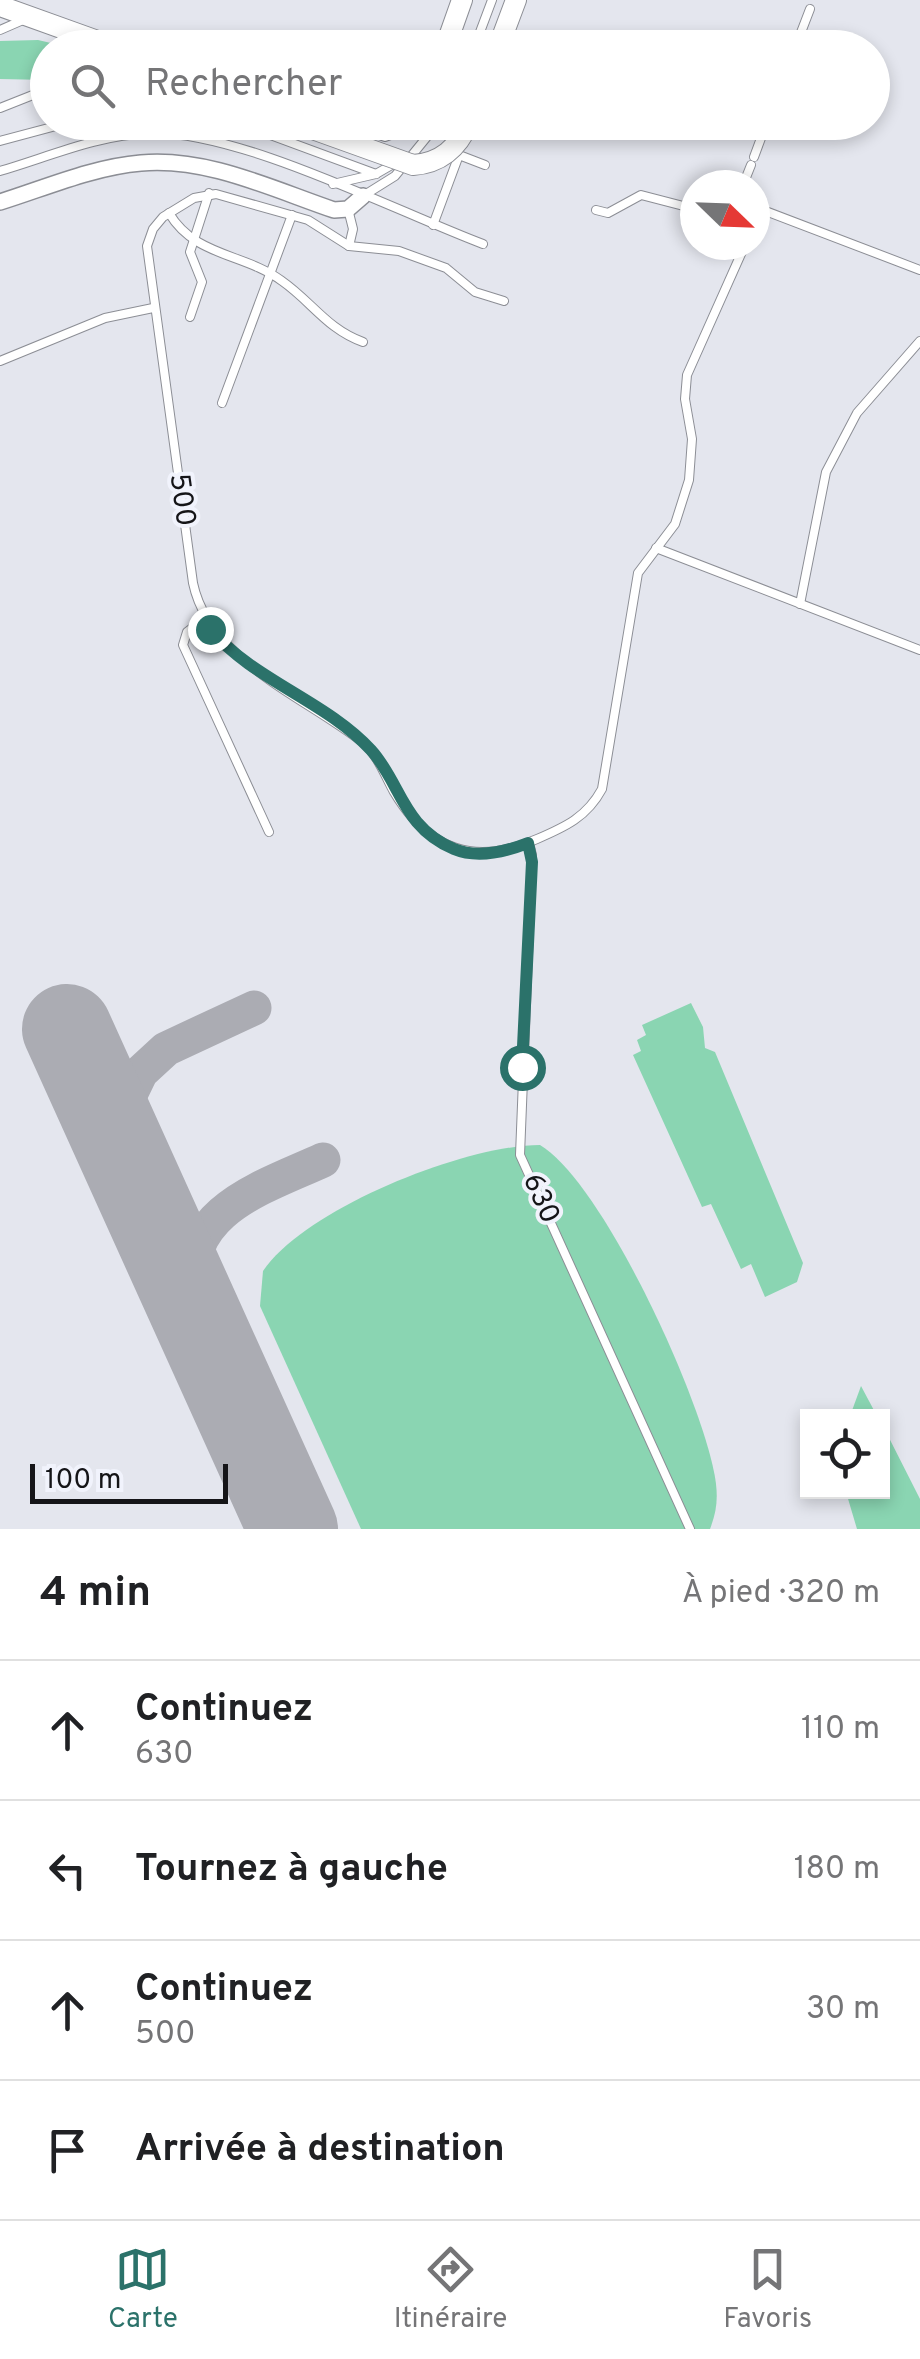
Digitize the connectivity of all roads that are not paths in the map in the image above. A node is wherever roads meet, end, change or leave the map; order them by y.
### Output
1 (462, 0) edge
2 (492, 0) edge
3 (516, 0) edge
4 (812, 3) edge
5 (0, 6) edge
6 (32, 12) edge
7 (0, 30) edge
8 (74, 30) edge
9 (451, 30) edge
10 (481, 30) edge
11 (505, 30) edge
12 (802, 30) edge
13 (30, 96) edge
14 (0, 108) edge
15 (30, 133) edge
16 (106, 140) edge
17 (200, 140) edge
18 (284, 140) edge
19 (344, 140) edge
20 (424, 140) edge
21 (458, 140) edge
22 (760, 140) edge
23 (0, 141) edge
24 (412, 154) junction
25 (485, 165) dead end
26 (749, 170) edge
27 (0, 171) edge
28 (376, 174) junction
29 (333, 184) junction
30 (208, 193) junction
31 (363, 196) junction
32 (0, 202) edge
33 (680, 205) edge
34 (348, 209) junction
35 (596, 210) dead end
36 (170, 213) junction
37 (770, 213) edge
38 (292, 215) junction
39 (433, 225) junction
40 (193, 242) junction
41 (483, 244) dead end
42 (349, 246) junction
43 (738, 260) edge
44 (920, 270) edge
45 (270, 274) junction
46 (504, 302) dead end
47 (153, 308) junction
48 (190, 317) dead end
49 (920, 340) edge
50 (363, 342) dead end
51 (0, 361) edge
52 (222, 403) dead end
53 (656, 548) junction
54 (800, 604) junction
55 (204, 619) junction
56 (920, 650) edge
57 (269, 832) dead end
58 (528, 843) junction
59 (690, 1529) edge

1 - 9 street
2 - 10 lane
3 - 11 street
4 - 12 lane
5 - 6 street
6 - 7 lane
6 - 8 street
13 - 14 lane
15 - 23 lane
16 - 27 lane
17 - 29 lane
18 - 28 lane
19 - 21 street, bridge
20 - 24 lane
22 - 26 lane
24 - 28 lane
24 - 31 lane
25 - 39 lane
28 - 29 lane
29 - 31 lane
30 - 36 lane
30 - 38 lane
30 - 40 lane
31 - 34 street
31 - 39 lane
32 - 34 street
33 - 35 lane
34 - 42 lane
36 - 40 lane
36 - 47 lane, 500
37 - 44 lane
38 - 42 lane
38 - 45 lane
39 - 41 lane
40 - 45 lane
40 - 48 lane
42 - 46 lane
43 - 53 lane
45 - 50 lane
45 - 52 lane
47 - 51 lane
47 - 55 lane, 500
49 - 54 lane
53 - 54 lane
53 - 58 lane
54 - 56 lane
55 - 57 lane
55 - 58 lane
58 - 59 lane, 630

